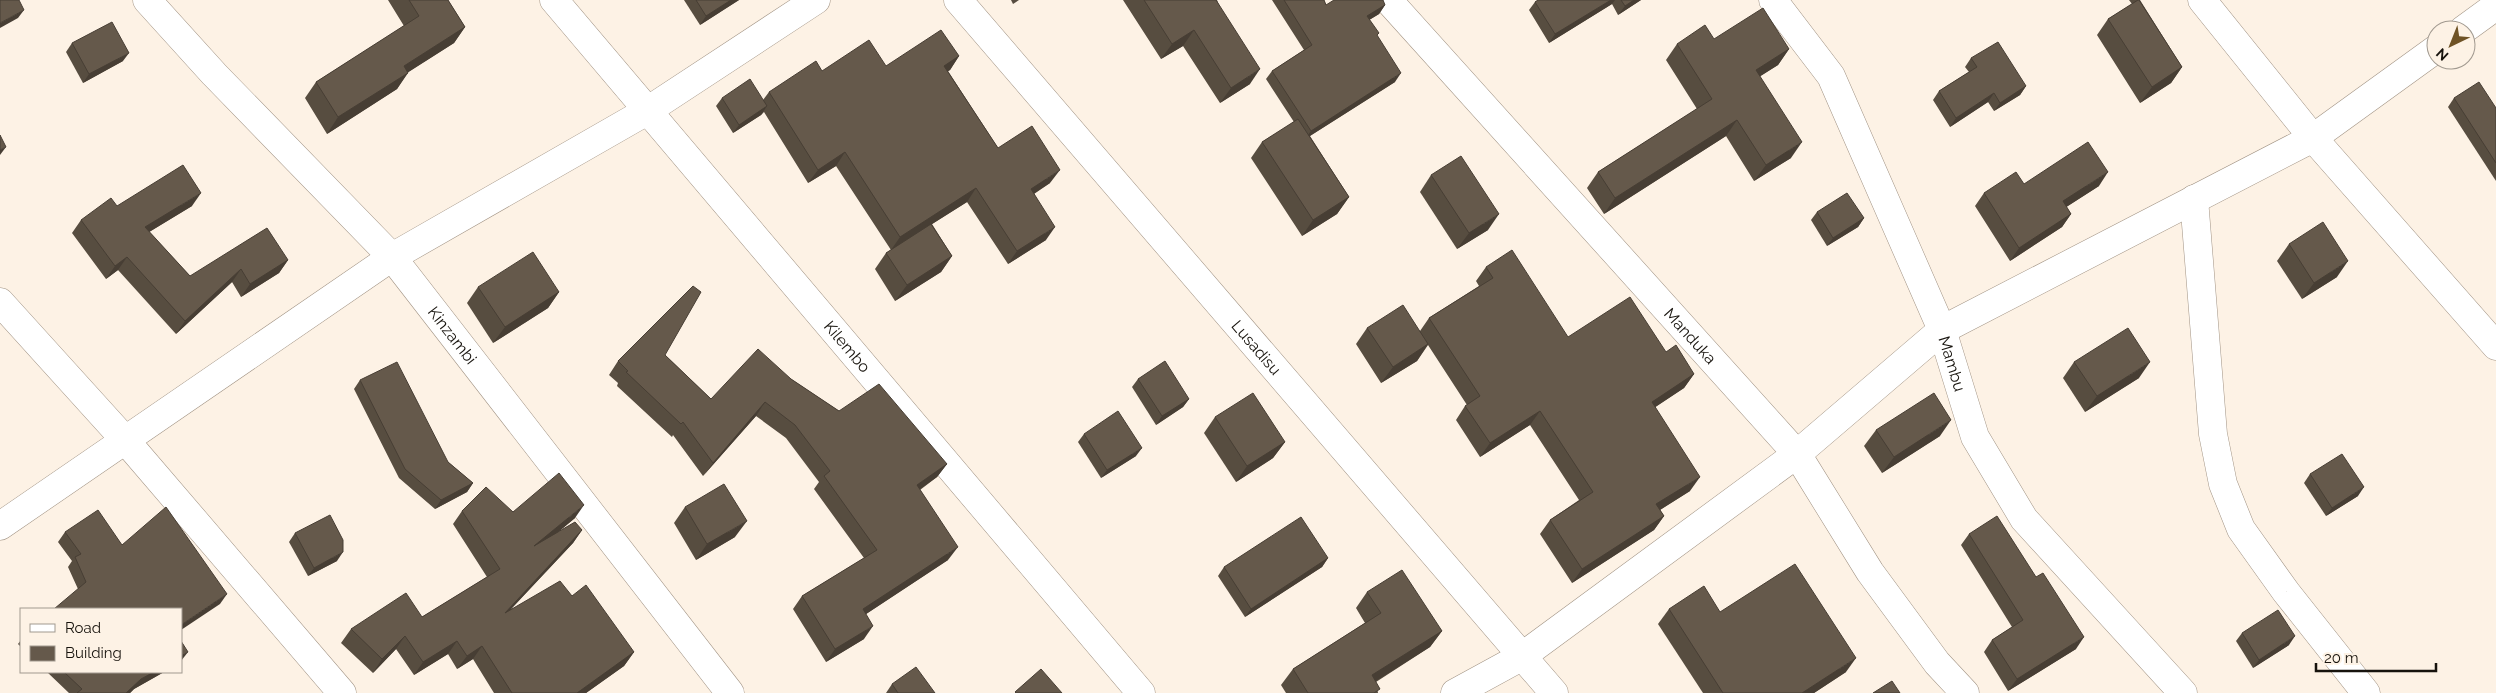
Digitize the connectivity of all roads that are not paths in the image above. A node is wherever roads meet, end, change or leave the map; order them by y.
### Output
1 (147, 0) edge
2 (554, 0) edge
3 (816, 0) edge
4 (958, 0) edge
5 (1388, 0) edge
6 (1773, 0) edge
7 (2202, 0) edge
8 (2496, 6) edge
9 (2476, 21) edge
10 (2426, 56) edge
11 (647, 111) junction
12 (2313, 138) junction
13 (2194, 199) junction
14 (392, 257) junction
15 (0, 302) edge
16 (1942, 330) junction
17 (2496, 346) edge
18 (126, 441) junction
19 (1797, 454) junction
20 (0, 526) edge
21 (1521, 657) junction
22 (342, 693) edge
23 (730, 693) edge
24 (1141, 693) edge
25 (1454, 693) edge
26 (1554, 693) edge
27 (1965, 693) edge
28 (2183, 693) edge
29 (2366, 693) edge

1 - 14 street, Kinzambi
2 - 11 street, Kilembo
3 - 11 street
4 - 21 street, Lusadisu
5 - 19 street, Manduka
6 - 16 street, Mambu
7 - 12 street
8 - 9 street
10 - 12 street
11 - 14 street
11 - 24 street, Kilembo
12 - 13 street
12 - 17 street
13 - 16 street
13 - 29 street
14 - 18 street
14 - 23 street, Kinzambi
15 - 18 street
16 - 19 street
16 - 28 street, Mambu
18 - 20 street
18 - 22 street
19 - 21 street
19 - 27 street, Manduka
21 - 25 street
21 - 26 street, Lusadisu

